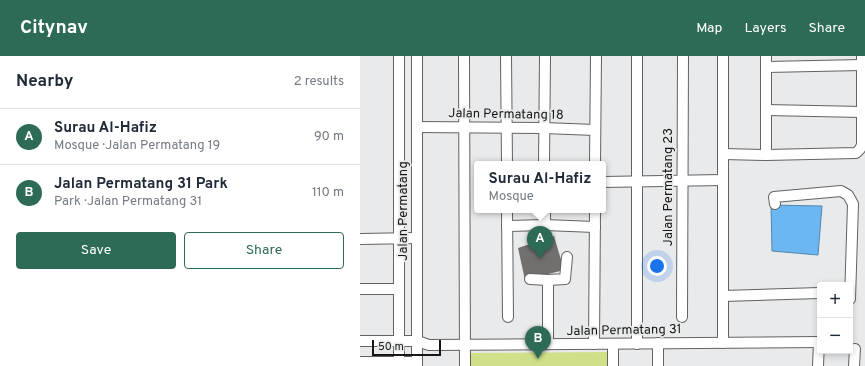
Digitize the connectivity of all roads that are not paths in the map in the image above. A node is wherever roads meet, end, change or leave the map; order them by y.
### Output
1 (399, 56) edge
2 (417, 56) edge
3 (464, 56) edge
4 (506, 56) edge
5 (545, 56) edge
6 (596, 56) edge
7 (638, 56) edge
8 (683, 56) edge
9 (723, 56) edge
10 (766, 56) edge
11 (862, 61) edge
12 (766, 67) junction
13 (766, 110) junction
14 (862, 112) junction
15 (417, 128) junction
16 (464, 128) junction
17 (507, 128) junction
18 (544, 128) junction
19 (595, 130) junction
20 (723, 154) junction
21 (766, 155) junction
22 (507, 161) edge
23 (544, 161) edge
24 (595, 161) edge
25 (723, 180) junction
26 (682, 181) junction
27 (606, 182) edge
28 (638, 182) junction
29 (774, 204) dead end
30 (507, 213) edge
31 (545, 213) edge
32 (595, 213) edge
33 (545, 225) junction
34 (508, 226) junction
35 (595, 227) junction
36 (417, 238) junction
37 (360, 239) edge
38 (399, 239) junction
39 (567, 257) dead end
40 (530, 279) dead end
41 (548, 280) junction
42 (850, 282) edge
43 (360, 289) edge
44 (399, 289) junction
45 (817, 293) edge
46 (723, 296) junction
47 (508, 316) dead end
48 (682, 317) dead end
49 (360, 341) edge
50 (399, 341) junction
51 (417, 341) junction
52 (817, 342) edge
53 (658, 343) junction
54 (723, 343) junction
55 (548, 344) junction
56 (594, 344) junction
57 (612, 344) junction
58 (637, 344) junction
59 (464, 345) junction
60 (429, 346) junction
61 (857, 349) edge
62 (819, 354) edge
63 (360, 362) edge
64 (399, 364) edge
65 (417, 364) edge
66 (465, 366) edge
67 (613, 366) edge
68 (658, 366) edge
69 (818, 366) edge
70 (854, 366) edge

1 - 38 street, Jalan Permatang
2 - 15 street, Jalan Permatang
3 - 16 street
4 - 17 street
5 - 18 street
6 - 19 street
7 - 28 street
8 - 26 street, Jalan Permatang 23
9 - 20 street
10 - 12 street
11 - 12 street
11 - 14 street
12 - 13 street
13 - 14 street
13 - 21 street
14 - 21 street
15 - 16 street, Jalan Permatang 18
15 - 36 street, Jalan Permatang
16 - 17 street, Jalan Permatang 18
16 - 59 street
17 - 18 street, Jalan Permatang 18
17 - 22 street
18 - 19 street, Jalan Permatang 18
18 - 23 street
19 - 24 street
20 - 21 street
20 - 25 street
25 - 26 street
25 - 46 street
26 - 28 street
26 - 48 street, Jalan Permatang 23
27 - 28 street
28 - 58 street
29 - 42 street
30 - 34 street
31 - 33 street
32 - 35 street
33 - 34 street
33 - 35 street
34 - 47 street
35 - 56 street
36 - 38 street
36 - 51 street, Jalan Permatang
37 - 38 street
38 - 44 street, Jalan Permatang
39 - 41 street
40 - 41 street
41 - 55 street
43 - 44 street
44 - 50 street, Jalan Permatang
45 - 46 street
46 - 54 street
49 - 50 street
50 - 51 street
50 - 64 street, Jalan Permatang
51 - 60 street
51 - 65 street, Jalan Permatang
52 - 54 street, Jalan Permatang 31
53 - 54 street, Jalan Permatang 31
53 - 58 street, Jalan Permatang 31
53 - 68 street
55 - 56 street, Jalan Permatang 31
55 - 59 street, Jalan Permatang 31
56 - 57 street, Jalan Permatang 31
57 - 58 street, Jalan Permatang 31
57 - 67 street
59 - 60 street, Jalan Permatang 31
59 - 66 street
60 - 65 street
61 - 70 street
62 - 69 street
63 - 64 street
64 - 65 street

